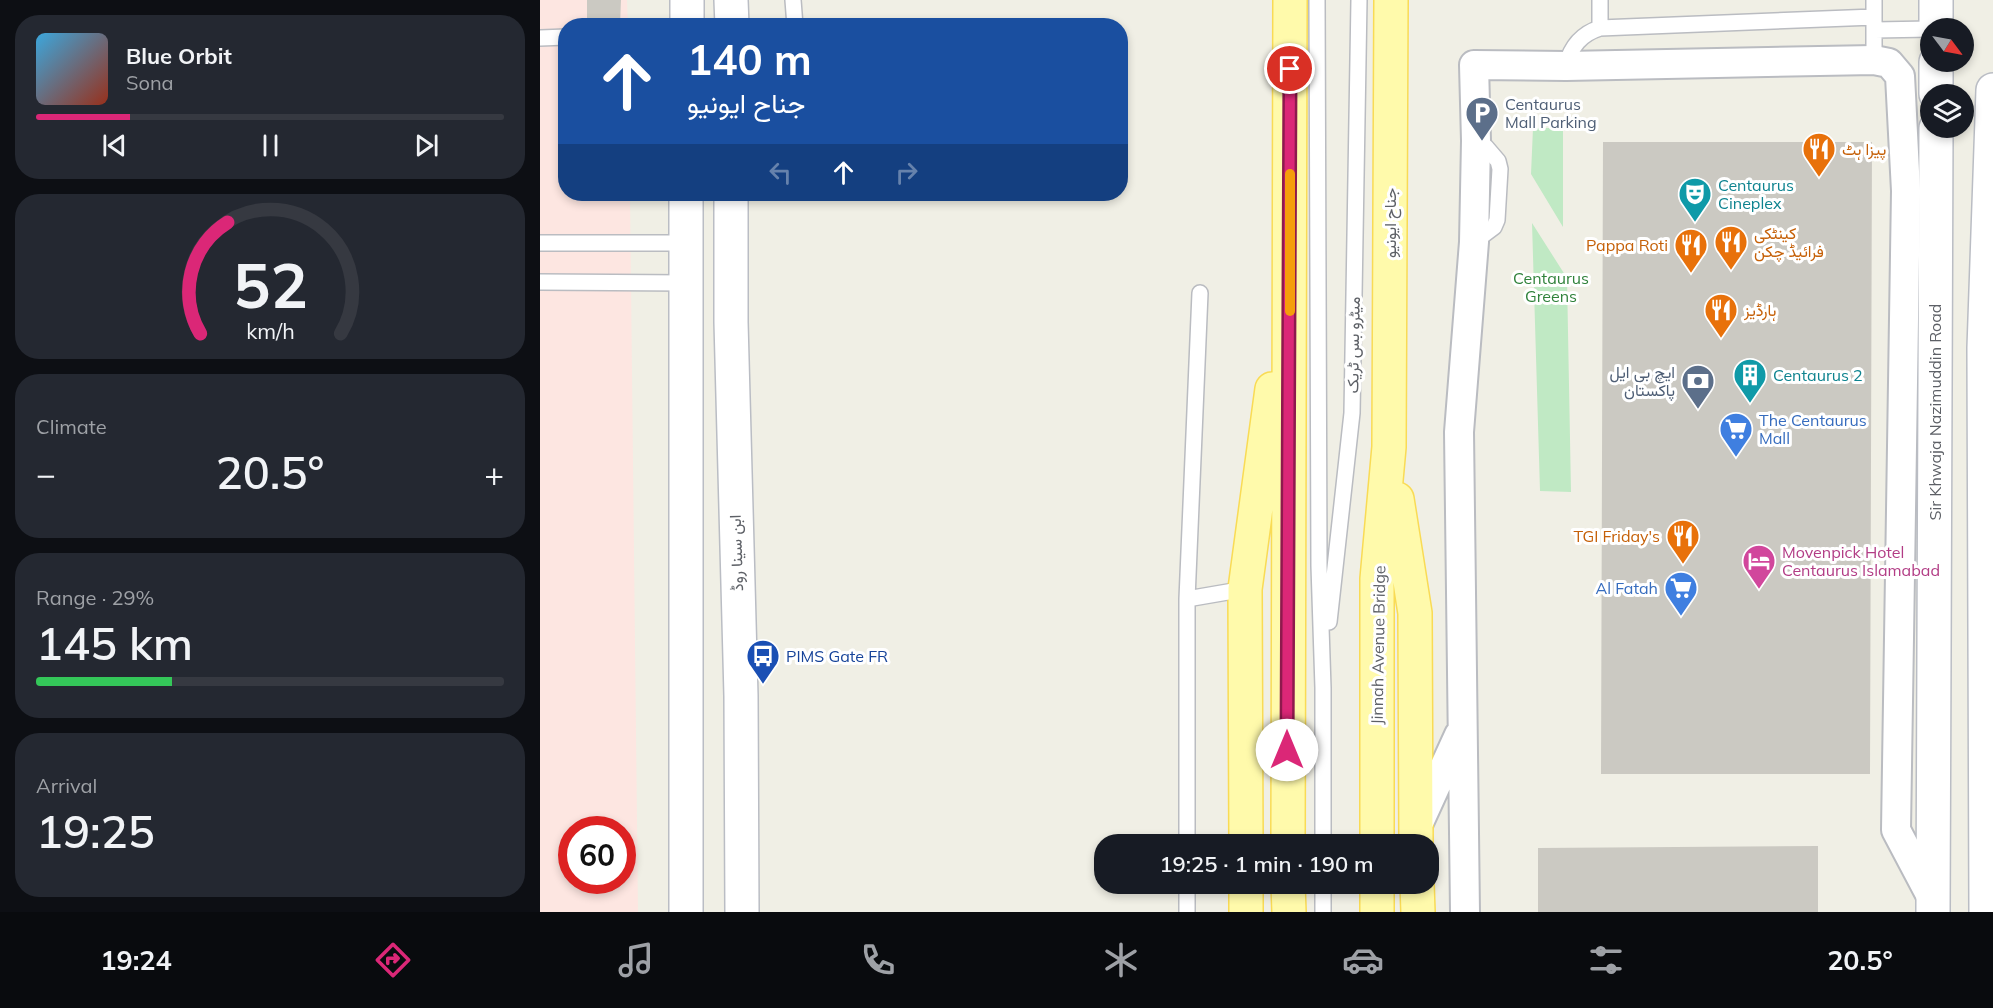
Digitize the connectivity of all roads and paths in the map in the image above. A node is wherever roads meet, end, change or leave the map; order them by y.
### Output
1 (687, 0) edge
2 (731, 0) edge
3 (793, 0) edge
4 (1290, 0) edge
5 (1317, 0) edge
6 (1359, 0) edge
7 (1391, 0) edge
8 (1600, 0) edge
9 (1874, 0) edge
10 (1936, 0) edge
11 (687, 18) edge
12 (732, 18) edge
13 (794, 18) edge
14 (1936, 18) edge
15 (1874, 24) junction
16 (1600, 28) junction
17 (1920, 28) edge
18 (558, 37) edge
19 (540, 38) edge
20 (1874, 60) junction
21 (1566, 66) junction
22 (1993, 90) edge
23 (1936, 138) edge
24 (686, 201) edge
25 (731, 201) edge
26 (540, 243) edge
27 (686, 243) junction
28 (1291, 254) junction
29 (540, 282) edge
30 (686, 283) junction
31 (1200, 293) dead end
32 (1984, 348) junction
33 (1935, 352) junction
34 (1389, 447) junction
35 (1989, 448) edge
36 (1245, 589) junction
37 (1187, 599) junction
38 (1323, 688) junction
39 (1463, 728) junction
40 (1187, 834) edge
41 (1246, 834) edge
42 (1288, 834) edge
43 (1323, 834) edge
44 (1377, 834) edge
45 (1416, 834) edge
46 (1417, 834) edge
47 (1187, 894) edge
48 (1246, 894) edge
49 (1288, 894) edge
50 (1323, 894) edge
51 (1377, 894) edge
52 (1417, 894) edge
53 (1933, 906) edge
54 (1988, 910) edge
55 (686, 912) edge
56 (742, 912) edge
57 (1187, 912) edge
58 (1246, 912) edge
59 (1289, 912) edge
60 (1323, 912) edge
61 (1377, 912) edge
62 (1418, 912) edge
63 (1465, 912) edge

1 - 11 main road
2 - 12 main road
3 - 13 lane
4 - 28 main road
5 - 38 lane, میٹرو بس ٹریک
6 - 38 lane, میٹرو بس ٹریک
7 - 34 main road, جناح ایونیو
8 - 16 lane
9 - 15 lane
10 - 14 main road
15 - 16 lane
15 - 17 lane
15 - 20 lane
16 - 21 lane
18 - 19 lane
20 - 21 street
20 - 53 street
21 - 39 street
22 - 32 main road
23 - 33 main road, Sir Khwaja Nazimuddin Road
24 - 27 main road
25 - 56 main road, ابن سینا روڈ
26 - 27 lane
27 - 30 main road
28 - 36 main road
28 - 42 main road
29 - 30 lane
30 - 55 main road
31 - 37 lane
32 - 33 main road
32 - 35 main road
33 - 53 main road, Sir Khwaja Nazimuddin Road
34 - 44 main road, Jinnah Avenue Bridge
34 - 45 main road
35 - 54 main road
36 - 37 lane
36 - 41 main road
37 - 40 lane
38 - 43 lane, میٹرو بس ٹریک
39 - 46 street
39 - 63 street
47 - 57 lane
48 - 58 main road
49 - 59 main road
50 - 60 lane
51 - 61 main road
52 - 62 main road

